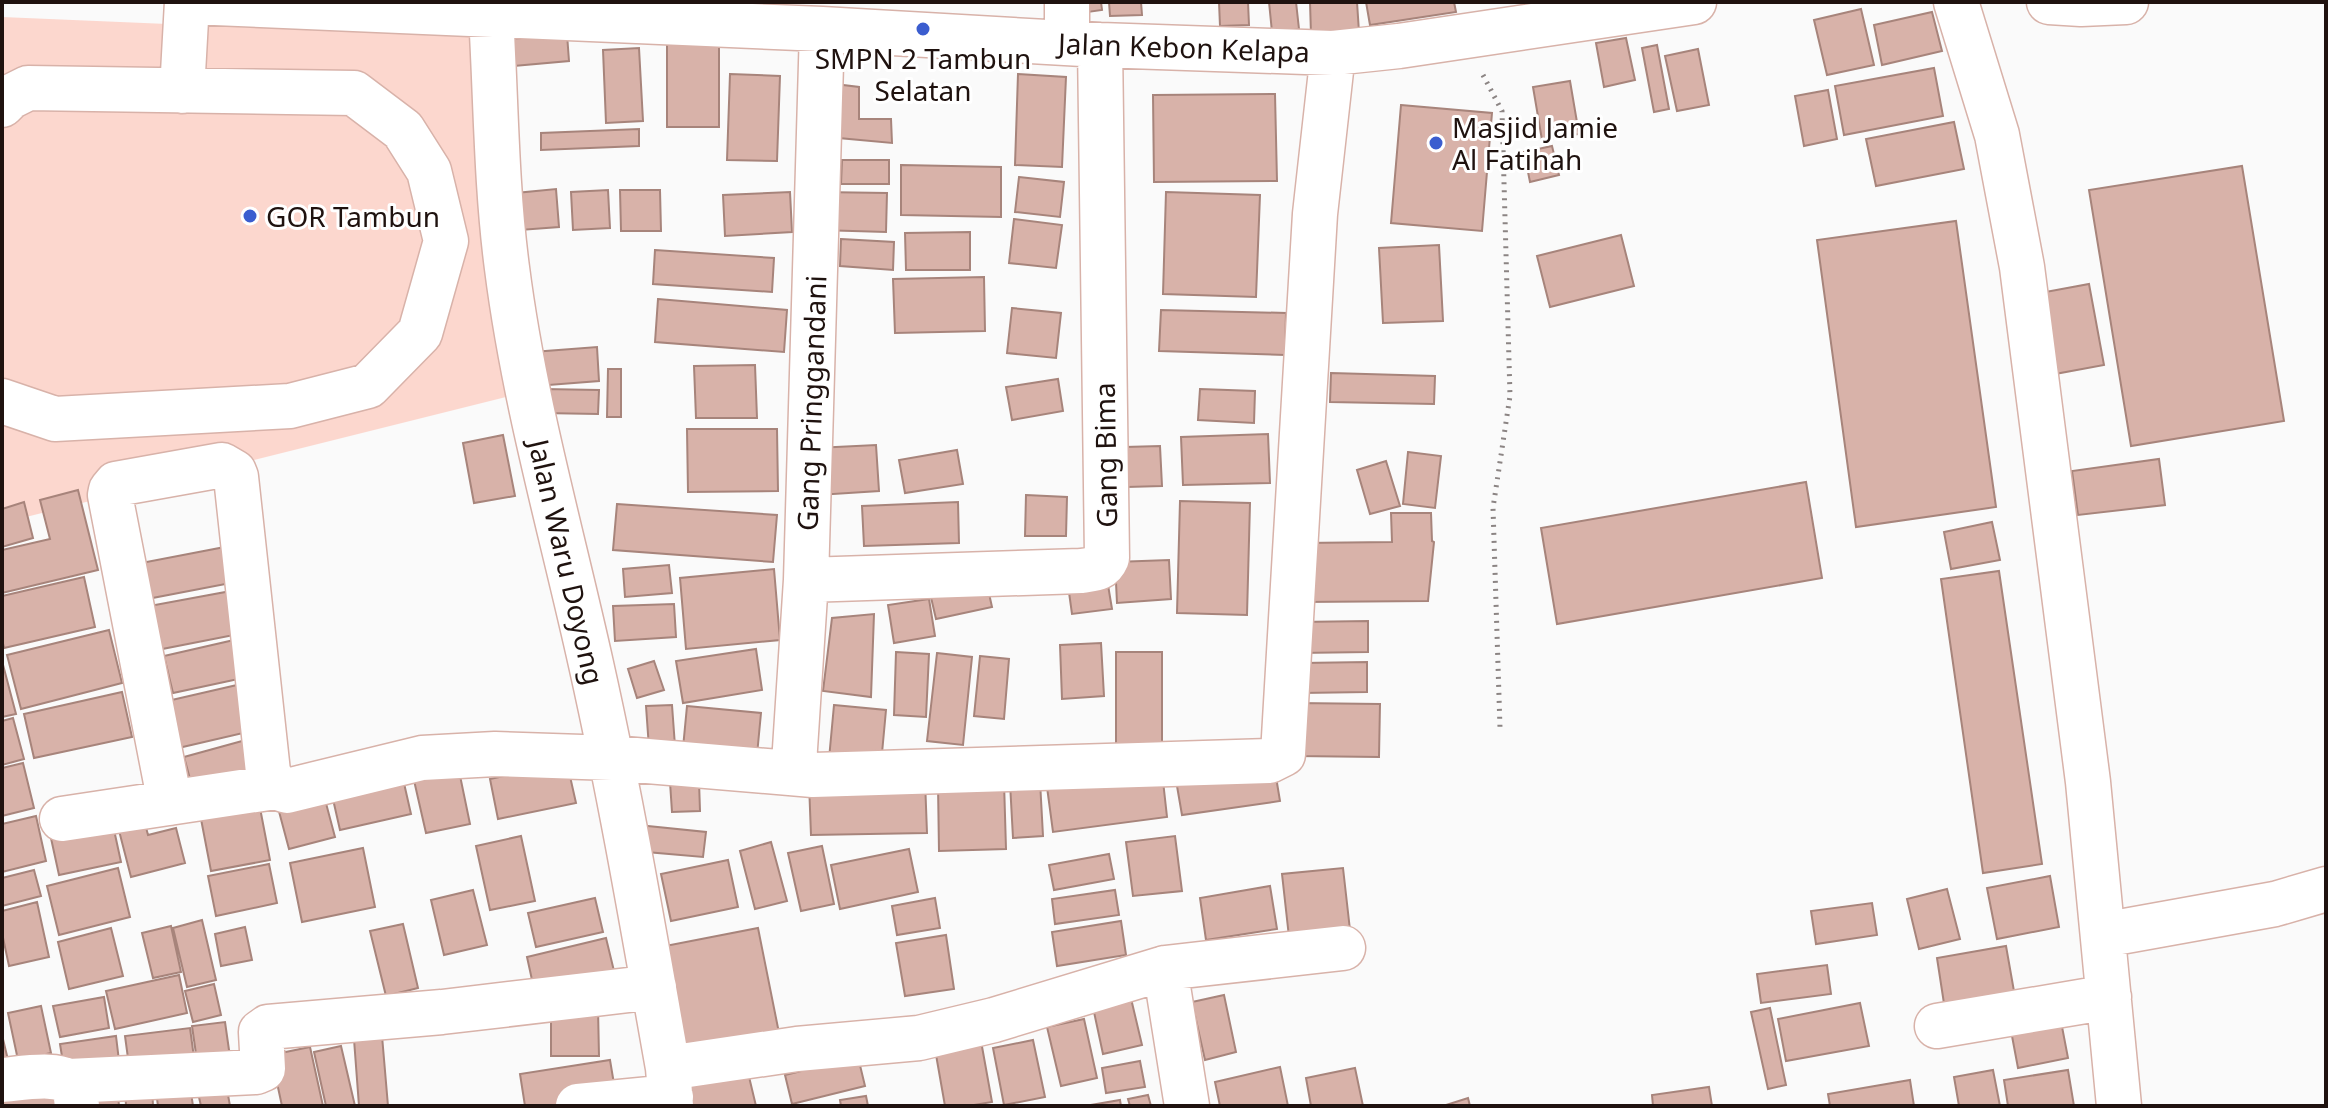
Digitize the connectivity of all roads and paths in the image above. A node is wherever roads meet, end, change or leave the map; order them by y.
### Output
1 (189, 2) edge
2 (1694, 2) edge
3 (1956, 2) edge
4 (2049, 2) edge
5 (2126, 2) edge
6 (491, 15) junction
7 (1459, 18) edge
8 (822, 29) junction
9 (1078, 30) edge
10 (1333, 53) junction
11 (182, 91) junction
12 (2, 105) edge
13 (2, 401) edge
14 (806, 580) junction
15 (1500, 728) dead end
16 (612, 758) junction
17 (802, 774) junction
18 (275, 787) junction
19 (170, 803) junction
20 (62, 819) dead end
21 (2326, 889) edge
22 (2103, 935) junction
23 (1343, 948) dead end
24 (1165, 968) junction
25 (654, 987) junction
26 (2109, 997) junction
27 (1937, 1026) dead end
28 (2, 1080) edge
29 (670, 1091) edge
30 (73, 1094) edge
31 (578, 1106) edge
32 (1187, 1106) edge
33 (2119, 1106) edge

1 - 6 street, Jalan Kebon Kelapa
1 - 11 street
2 - 7 street, Jalan Kebon Kelapa
3 - 22 street
4 - 5 street
6 - 8 street, Jalan Kebon Kelapa
6 - 16 street, Jalan Waru Doyong
7 - 10 street, Jalan Kebon Kelapa
7 - 15 path
8 - 9 street, Jalan Kebon Kelapa
8 - 14 street, Gang Pringgandani
9 - 10 street, Jalan Kebon Kelapa
9 - 14 street, Gang Bima
10 - 17 street
11 - 12 street
11 - 13 street
14 - 17 street, Gang Pringgandani
16 - 17 street
16 - 18 street
16 - 25 street, Jalan Waru Doyong
18 - 19 street
18 - 19 street
19 - 20 street
21 - 22 street
22 - 26 street
23 - 24 street
24 - 29 street
24 - 32 street
25 - 29 street, Jalan Waru Doyong
25 - 30 street
26 - 27 street
26 - 33 street
28 - 30 street
29 - 31 street

